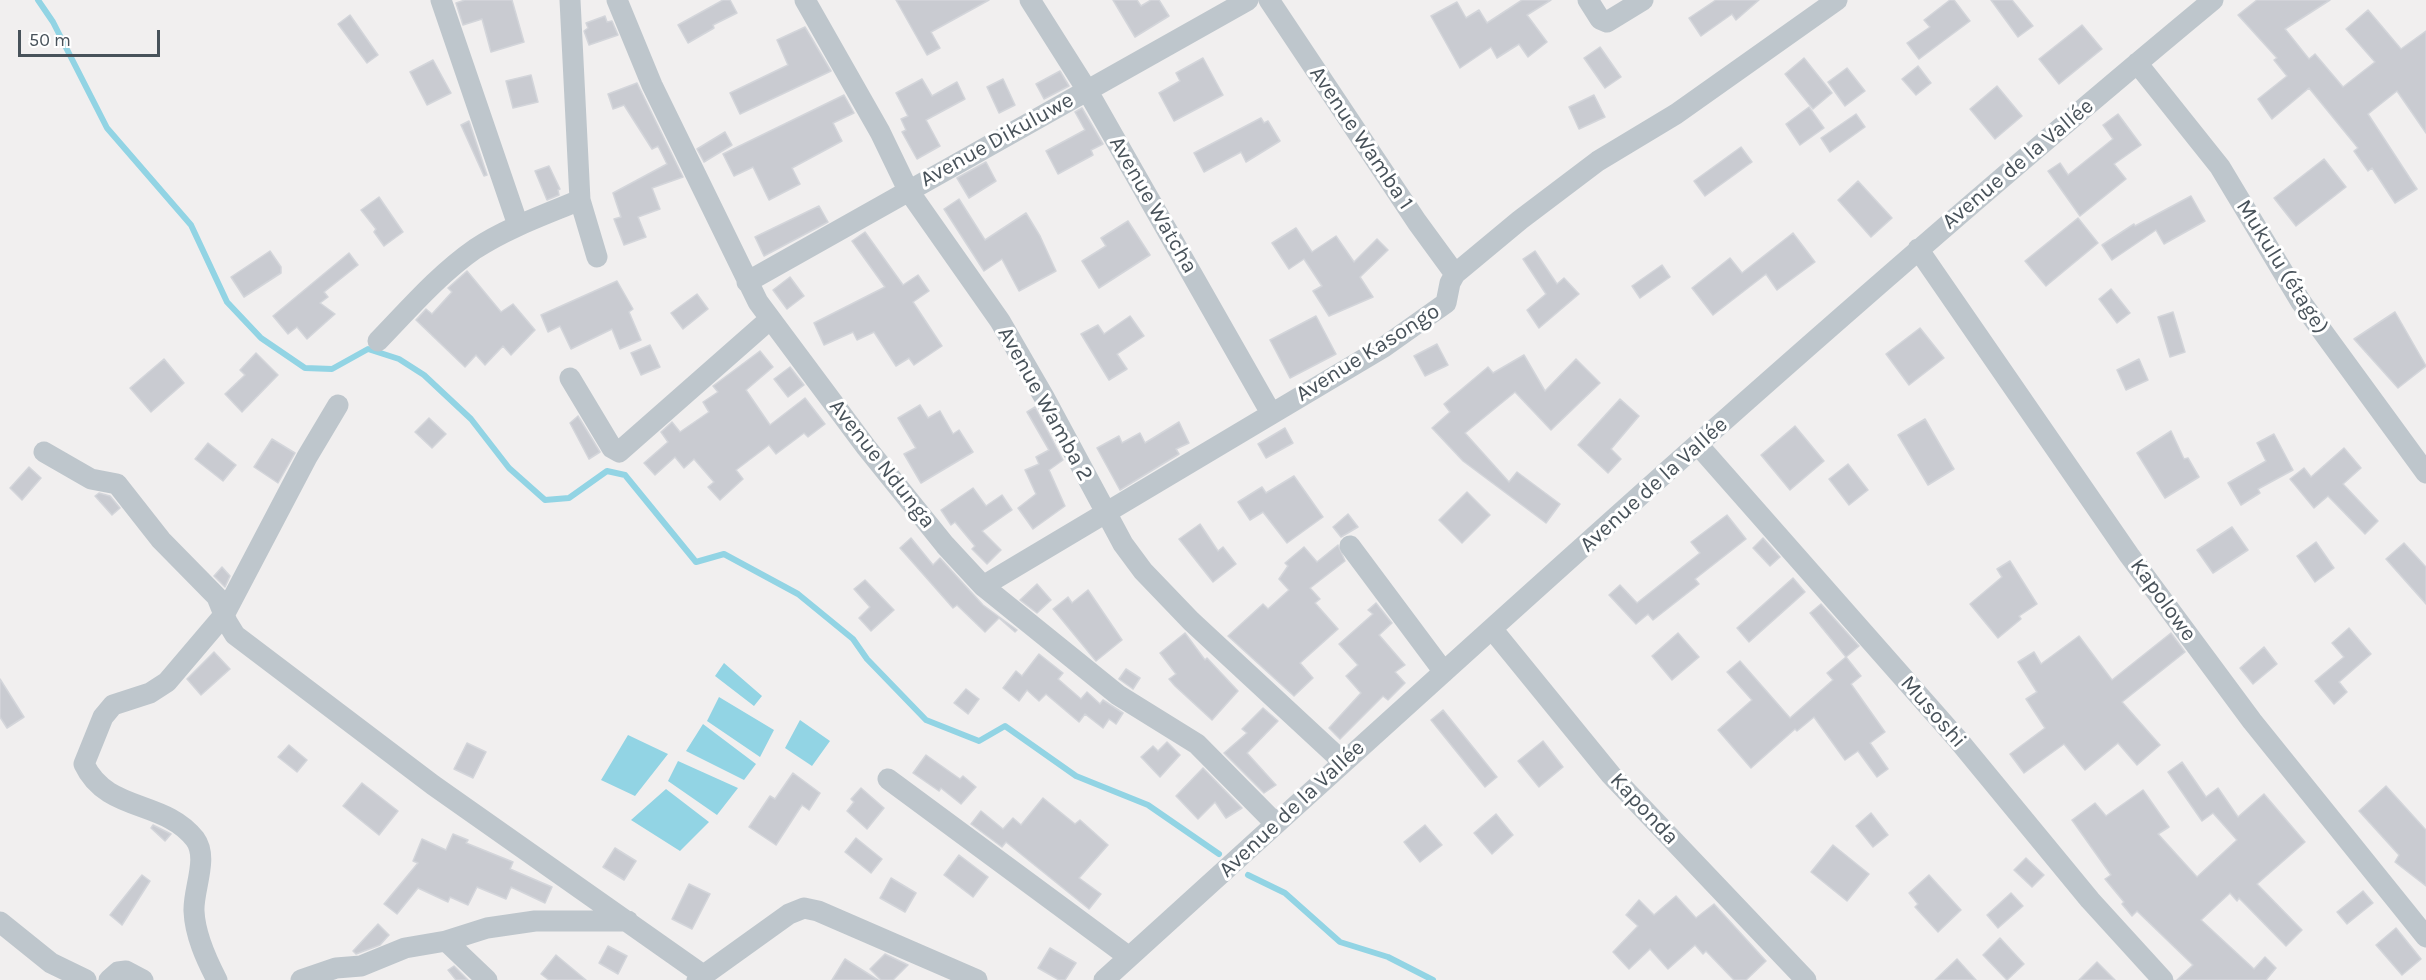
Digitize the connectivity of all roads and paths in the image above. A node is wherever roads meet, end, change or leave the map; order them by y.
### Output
1 (441, 0) edge
2 (570, 0) edge
3 (617, 0) edge
4 (805, 0) edge
5 (1030, 0) edge
6 (1248, 0) edge
7 (1269, 0) edge
8 (1588, 0) edge
9 (1643, 0) edge
10 (1837, 0) edge
11 (2213, 0) edge
12 (2137, 63) junction
13 (1086, 90) junction
14 (908, 190) junction
15 (580, 200) junction
16 (519, 225) junction
17 (1918, 249) junction
18 (597, 257) dead end
19 (1455, 274) junction
20 (747, 282) junction
21 (769, 320) junction
22 (378, 341) dead end
23 (570, 378) dead end
24 (338, 405) dead end
25 (1271, 413) junction
26 (1699, 446) junction
27 (44, 452) dead end
28 (2426, 473) edge
29 (1105, 513) junction
30 (1350, 546) dead end
31 (983, 586) junction
32 (224, 615) junction
33 (1492, 629) junction
34 (1444, 672) junction
35 (1342, 761) junction
36 (888, 779) dead end
37 (1276, 824) junction
38 (628, 921) junction
39 (0, 922) edge
40 (2426, 938) edge
41 (446, 941) junction
42 (1129, 957) junction
43 (700, 978) edge
44 (86, 980) edge
45 (110, 980) edge
46 (143, 980) edge
47 (217, 980) edge
48 (301, 980) edge
49 (487, 980) edge
50 (977, 980) edge
51 (1104, 980) edge
52 (1806, 980) edge
53 (2163, 980) edge

1 - 16 street
2 - 15 street
3 - 20 street, Avenue Ndunga
4 - 14 street, Avenue Wamba 2
5 - 13 street, Avenue Watcha
6 - 13 street, Avenue Dikuluwe
7 - 19 street, Avenue Wamba 1
8 - 9 street
10 - 19 street
11 - 12 street, Avenue de la Vallée
12 - 17 street, Avenue de la Vallée
12 - 28 street, Mukulu (étage)
13 - 14 street, Avenue Dikuluwe
13 - 25 street, Avenue Watcha
14 - 20 street, Avenue Dikuluwe
14 - 29 street, Avenue Wamba 2
15 - 16 street
15 - 18 street
16 - 22 street
17 - 26 street, Avenue de la Vallée
17 - 40 street, Kapolowe
19 - 25 street, Avenue Kasongo
20 - 21 street, Avenue Ndunga
21 - 23 street
21 - 31 street, Avenue Ndunga
24 - 32 street
25 - 29 street, Avenue Kasongo
26 - 33 street, Avenue de la Vallée
26 - 53 street, Musoshi
27 - 32 street
29 - 31 street, Avenue Kasongo
29 - 35 street, Avenue Wamba 2
30 - 34 street
31 - 37 street, Avenue Ndunga
32 - 38 street
32 - 47 street
33 - 34 street, Avenue de la Vallée
33 - 52 street, Kaponda
34 - 35 street, Avenue de la Vallée
35 - 37 street, Avenue de la Vallée
36 - 42 street
37 - 42 street, Avenue de la Vallée
38 - 41 street
38 - 43 street
39 - 44 street
41 - 48 street
41 - 49 street
42 - 51 street, Avenue de la Vallée
43 - 50 street
45 - 46 street

